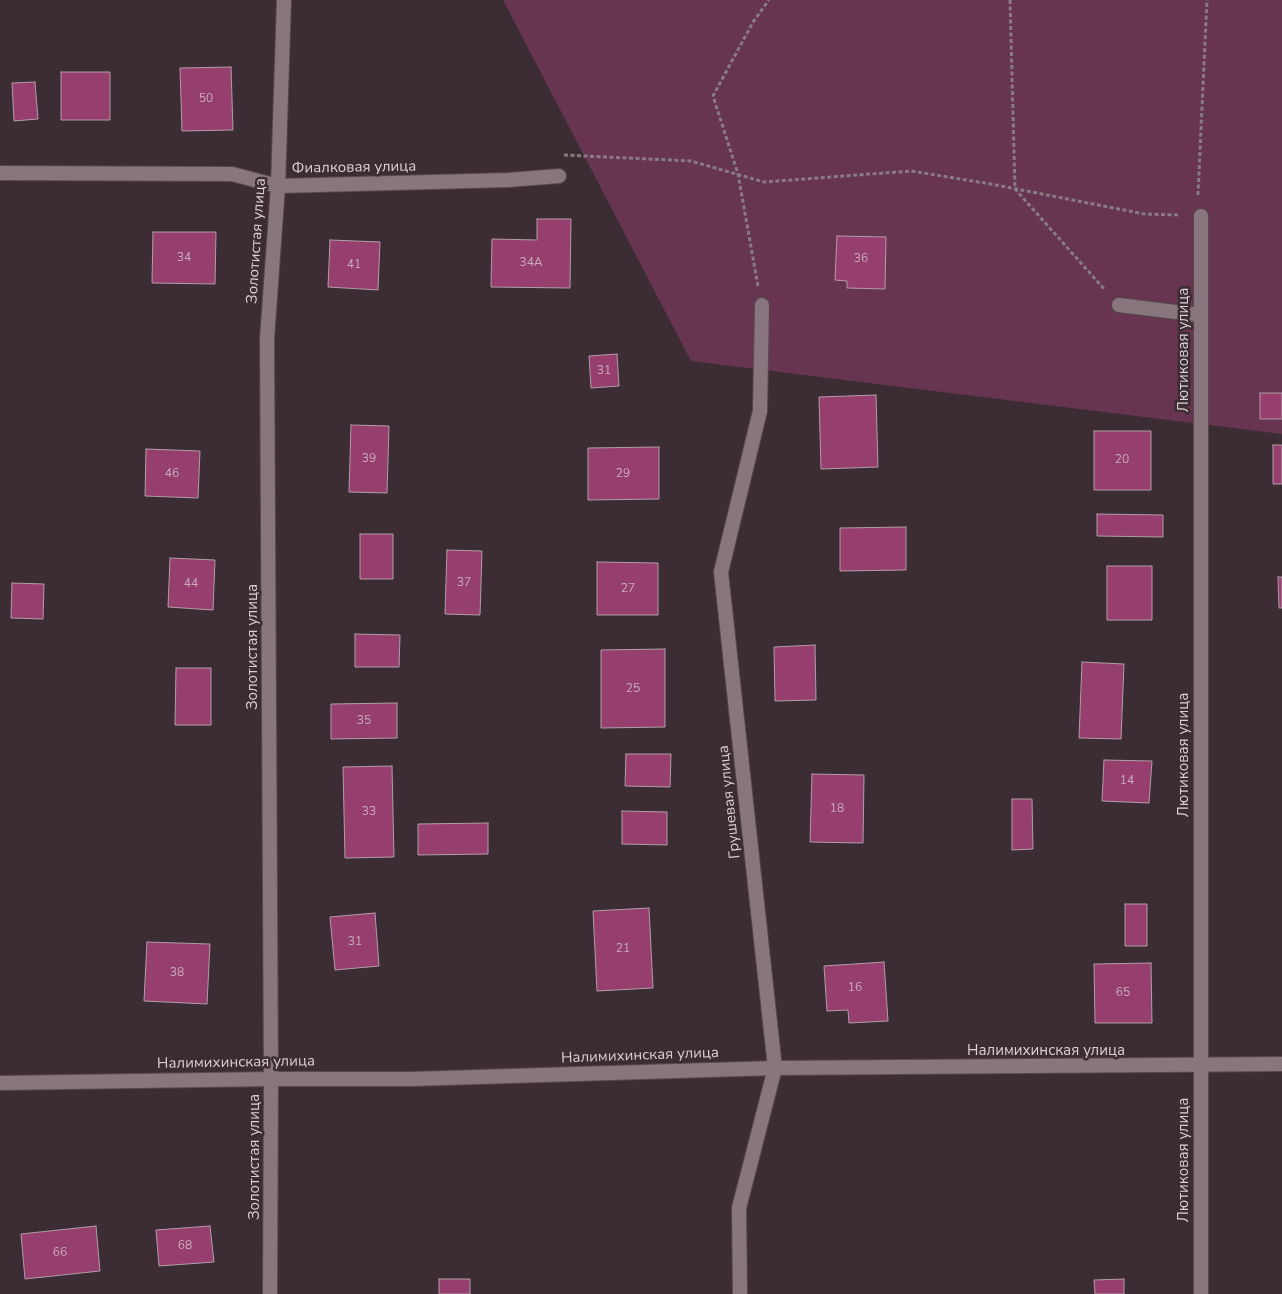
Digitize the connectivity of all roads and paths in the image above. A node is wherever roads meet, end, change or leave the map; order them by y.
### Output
1 (284, 0) edge
2 (769, 0) edge
3 (1010, 0) edge
4 (1207, 0) edge
5 (556, 154) dead end
6 (0, 173) edge
7 (738, 174) junction
8 (559, 176) dead end
9 (278, 186) junction
10 (1015, 189) junction
11 (1198, 196) dead end
12 (1201, 216) joint
13 (762, 305) joint
14 (1119, 305) joint
15 (1200, 315) junction
16 (1282, 1064) edge
17 (1200, 1066) junction
18 (775, 1068) junction
19 (271, 1079) junction
20 (0, 1083) edge
21 (270, 1294) edge
22 (740, 1294) edge
23 (1200, 1294) edge

1 - 9 street, Золотистая улица
2 - 7 path
3 - 10 path
4 - 11 path
5 - 7 path
6 - 9 street, Фиалковая улица
7 - 10 path
7 - 13 path
8 - 9 street, Фиалковая улица
9 - 19 street, Золотистая улица
10 - 12 path
10 - 14 path
12 - 15 street, Лютиковая улица
13 - 18 street, Грушевая улица
14 - 15 street
15 - 17 street, Лютиковая улица
16 - 17 street, Налимихинская улица
17 - 18 street, Налимихинская улица
17 - 23 street, Лютиковая улица
18 - 19 street, Налимихинская улица
18 - 22 street, Грушевая улица
19 - 20 street, Налимихинская улица
19 - 21 street, Золотистая улица

